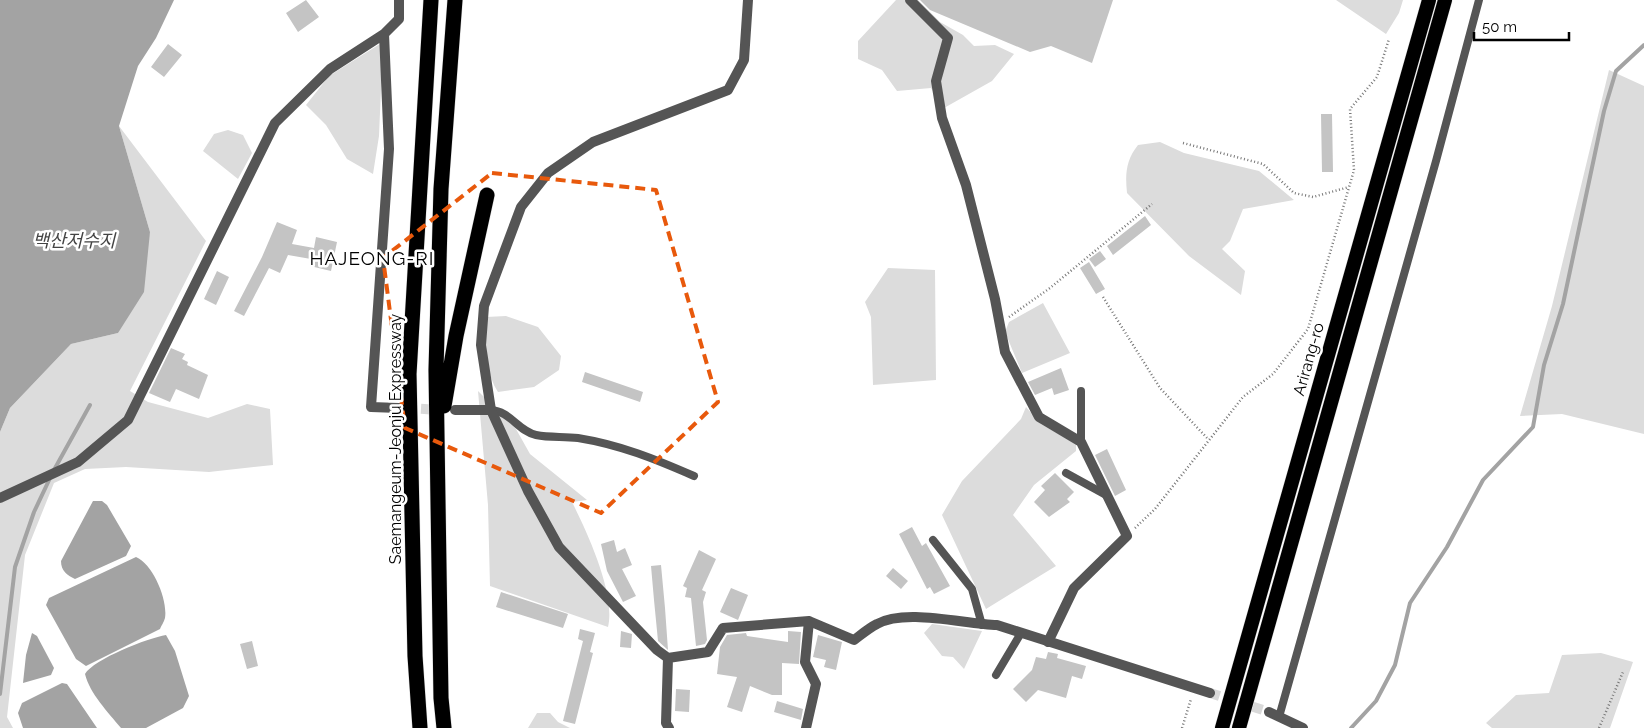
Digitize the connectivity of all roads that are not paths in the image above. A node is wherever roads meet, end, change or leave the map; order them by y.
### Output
1 (399, 0) edge
2 (431, 0) edge
3 (454, 0) edge
4 (748, 0) edge
5 (910, 0) edge
6 (1429, 0) edge
7 (1445, 0) edge
8 (1479, 0) edge
9 (384, 34) junction
10 (487, 195) dead end
11 (1081, 391) dead end
12 (399, 408) tunnel mouth
13 (455, 410) dead end
14 (491, 410) junction
15 (1080, 442) junction
16 (437, 445) junction
17 (1066, 473) dead end
18 (694, 476) dead end
19 (1106, 495) junction
20 (0, 498) edge
21 (933, 540) dead end
22 (809, 622) junction
23 (982, 625) junction
24 (1021, 633) junction
25 (1048, 642) junction
26 (668, 658) junction
27 (996, 675) dead end
28 (1210, 693) tunnel mouth
29 (1269, 712) tunnel mouth
30 (1280, 717) junction
31 (420, 728) edge
32 (444, 728) edge
33 (669, 728) edge
34 (806, 728) edge
35 (1222, 728) edge
36 (1239, 728) edge
37 (1303, 728) edge

1 - 9 street
2 - 31 highway, Saemangeum-Jeonju Expressway
3 - 16 highway
4 - 14 street
5 - 15 street
6 - 35 highway, Arirang-ro
7 - 36 highway, Arirang-ro
8 - 30 lane
9 - 12 street
9 - 20 street
10 - 16 highway
11 - 15 lane
13 - 14 street
14 - 18 lane
14 - 26 street
15 - 19 street
16 - 32 highway
17 - 19 lane
19 - 25 street
21 - 23 lane
22 - 23 street
22 - 26 street
22 - 34 street
23 - 24 street
24 - 25 street
24 - 27 lane
25 - 28 street
26 - 33 street
29 - 30 street
30 - 37 street

